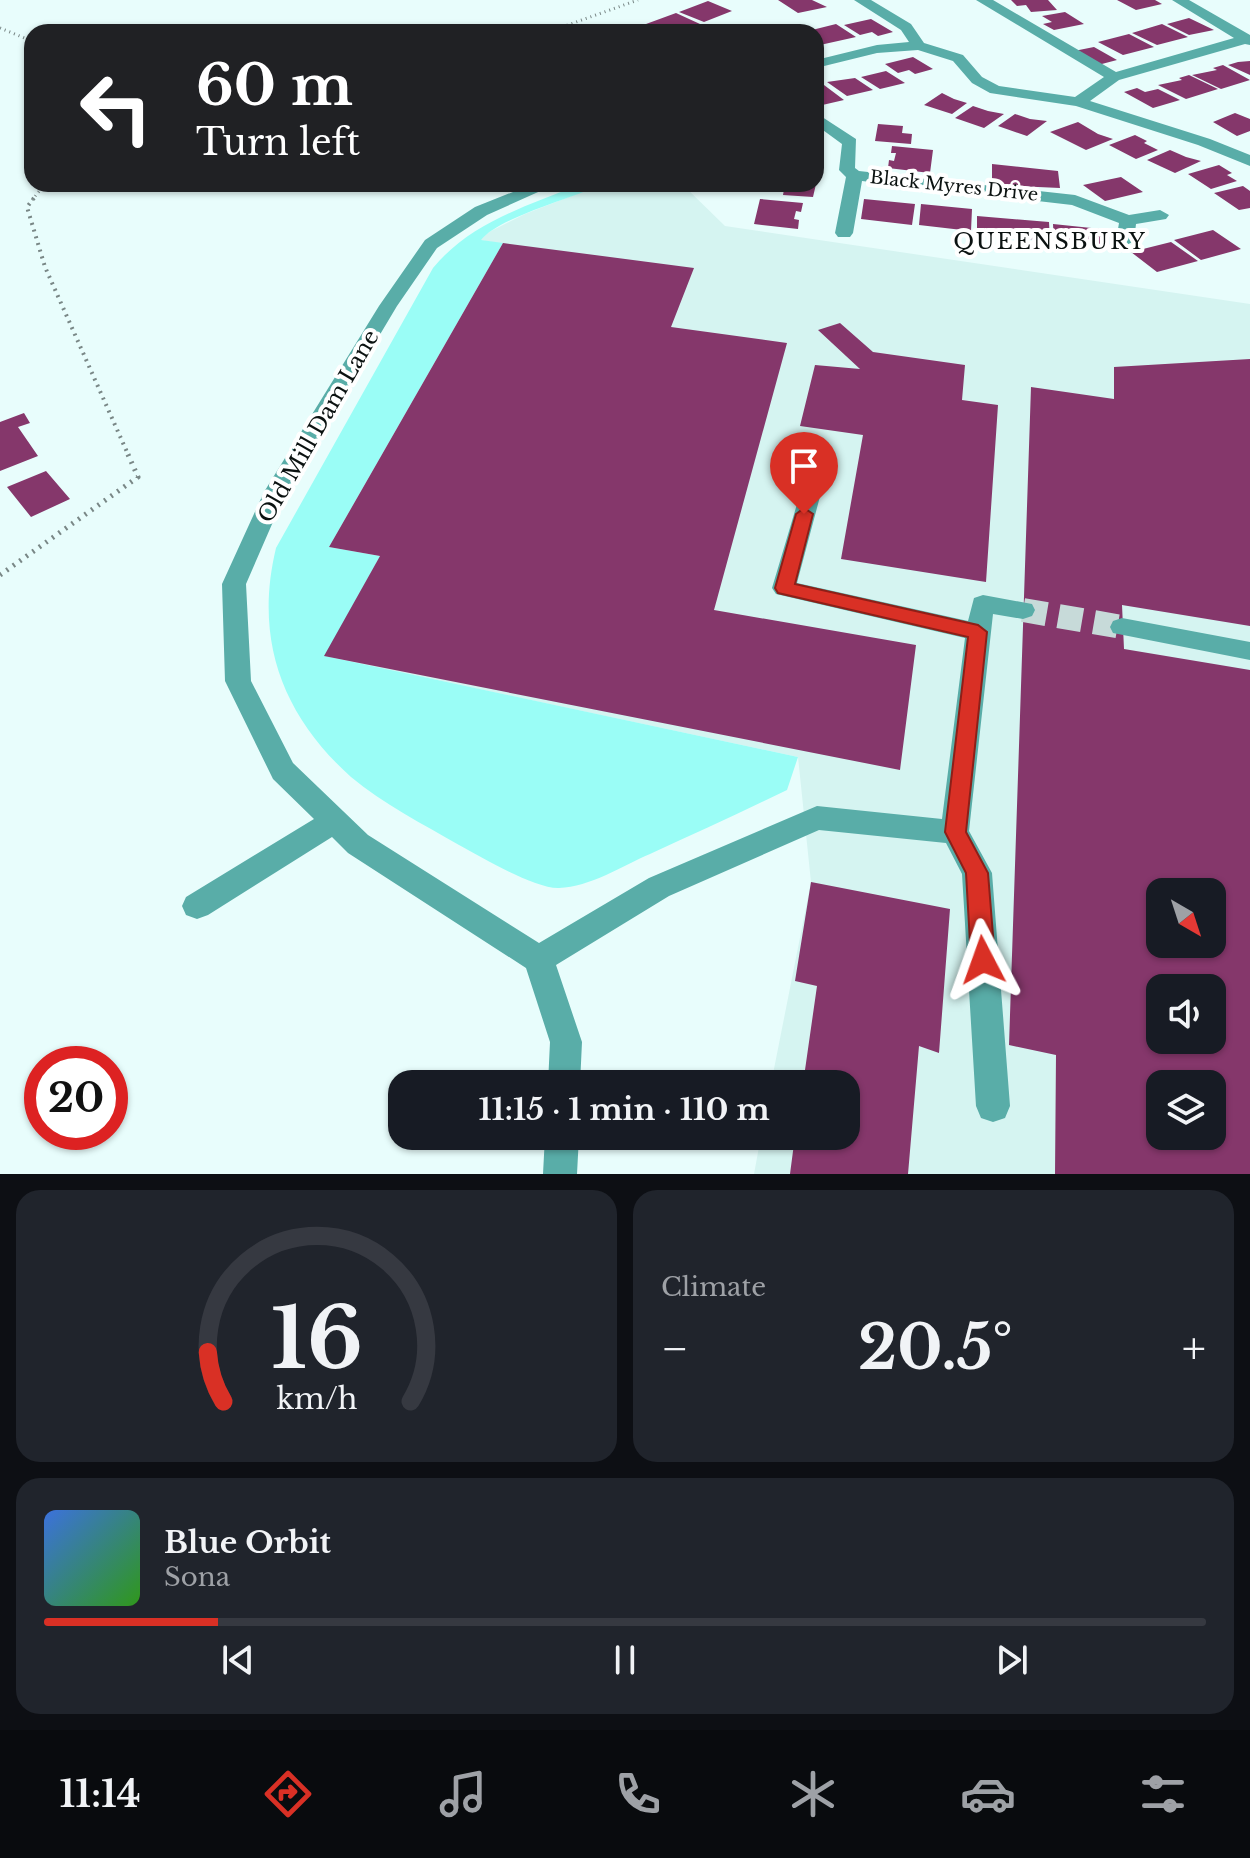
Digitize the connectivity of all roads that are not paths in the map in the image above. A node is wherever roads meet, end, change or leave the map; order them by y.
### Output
1 (861, 0) edge
2 (983, 0) edge
3 (1179, 0) edge
4 (1248, 40) edge
5 (919, 46) junction
6 (824, 62) edge
7 (1114, 77) junction
8 (1078, 102) junction
9 (824, 124) edge
10 (1250, 161) edge
11 (855, 175) junction
12 (528, 192) edge
13 (1160, 215) dead end
14 (1128, 220) junction
15 (844, 233) dead end
16 (1125, 241) dead end
17 (811, 489) dead end
18 (1023, 610) tunnel mouth
19 (1122, 627) tunnel mouth
20 (978, 632) junction
21 (1250, 651) edge
22 (335, 821) junction
23 (955, 832) junction
24 (197, 906) dead end
25 (539, 959) junction
26 (565, 1070) edge
27 (993, 1106) dead end
28 (561, 1150) edge
29 (560, 1174) edge

1 - 5 street
2 - 7 street
3 - 4 street
4 - 7 street
5 - 6 street
5 - 8 street
7 - 8 street
8 - 10 street
9 - 11 street, Black Myres Drive
11 - 14 street, Black Myres Drive
11 - 15 street
12 - 22 street, Old Mill Dam Lane
13 - 14 street, Black Myres Drive
14 - 16 street
17 - 20 street
18 - 20 street
19 - 21 street
20 - 23 street
22 - 24 street
22 - 25 street, Old Mill Dam Lane
23 - 25 street
23 - 27 street
25 - 26 street
28 - 29 street

